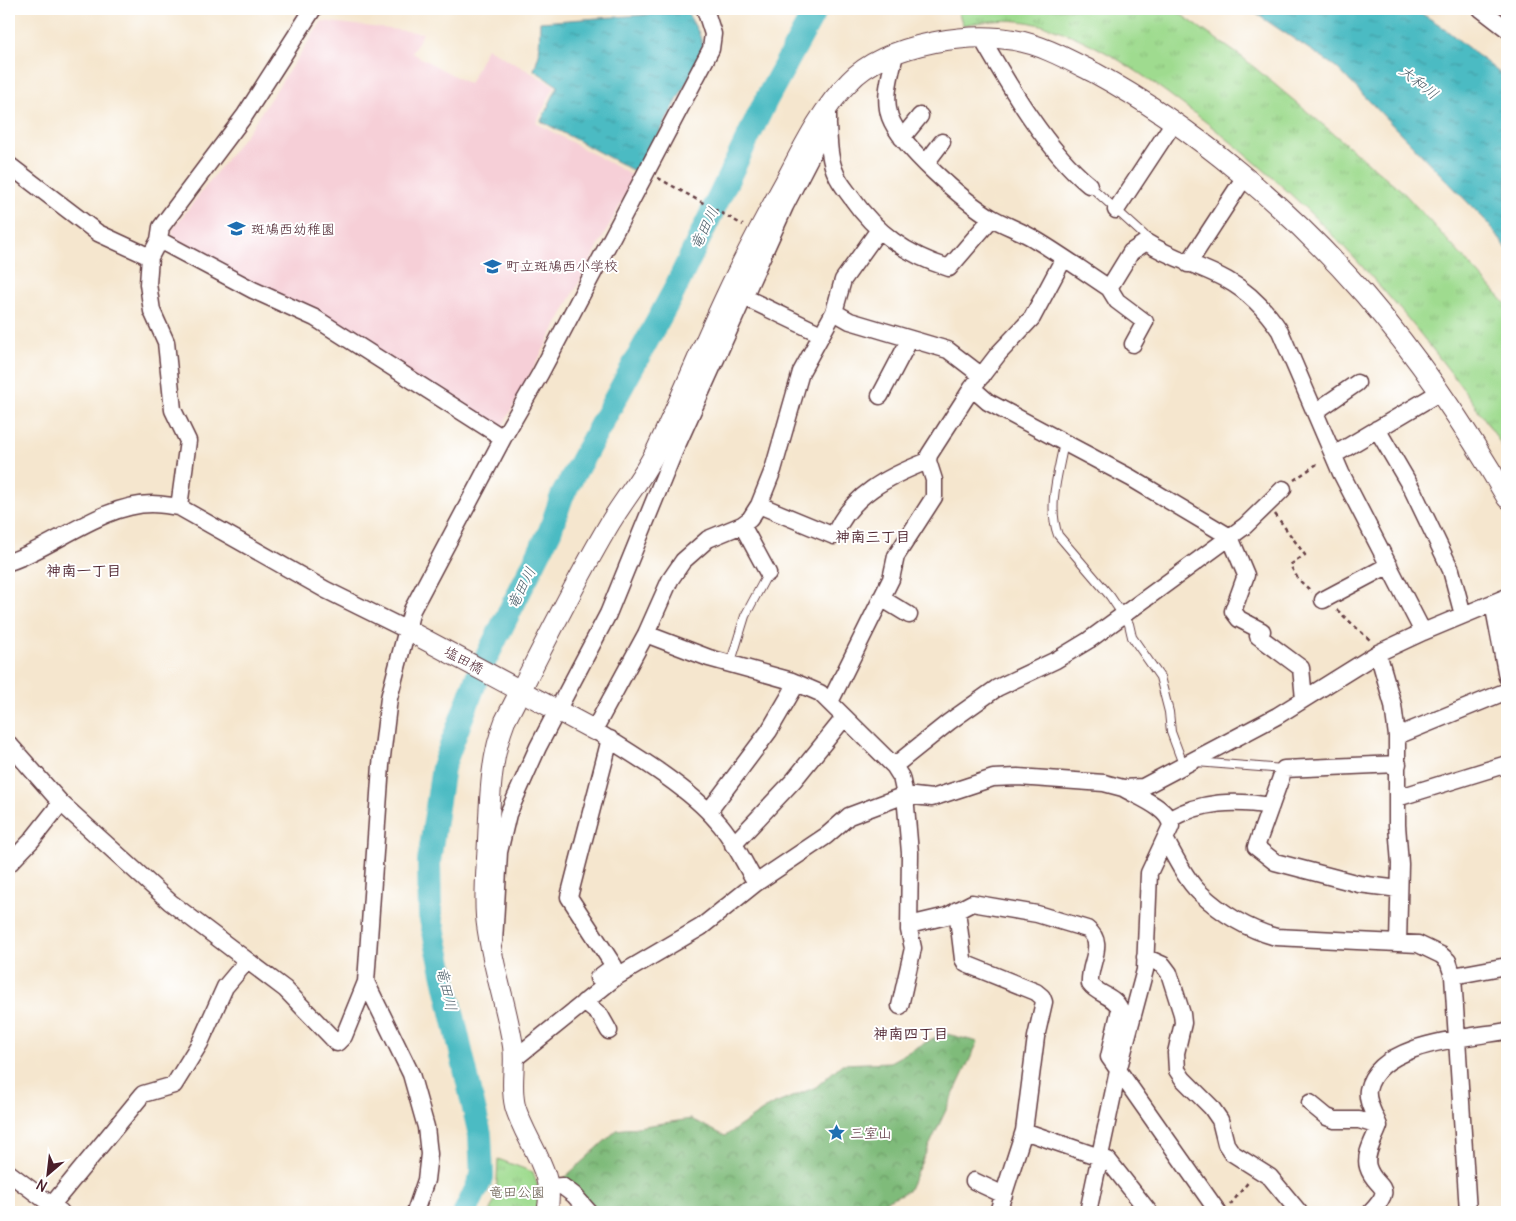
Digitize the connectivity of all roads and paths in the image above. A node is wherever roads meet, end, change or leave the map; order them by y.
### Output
1 (313, 9) edge
2 (705, 9) edge
3 (1481, 9) edge
4 (1507, 29) edge
5 (981, 38) junction
6 (895, 54) junction
7 (828, 115) junction
8 (920, 116) dead end
9 (1174, 122) junction
10 (902, 138) junction
11 (942, 142) dead end
12 (926, 163) junction
13 (9, 165) edge
14 (647, 172) junction
15 (1244, 178) junction
16 (1089, 185) joint
17 (1116, 210) junction
18 (992, 218) junction
19 (878, 231) junction
20 (757, 233) junction
21 (159, 240) junction
22 (1146, 242) junction
23 (150, 257) junction
24 (1064, 258) junction
25 (1188, 264) junction
26 (1109, 288) junction
27 (744, 297) junction
28 (834, 312) junction
29 (821, 334) junction
30 (910, 339) junction
31 (1133, 344) dead end
32 (977, 382) junction
33 (1356, 383) dead end
34 (1440, 392) junction
35 (880, 396) dead end
36 (1315, 412) junction
37 (1377, 429) junction
38 (503, 438) junction
39 (1064, 442) junction
40 (1334, 455) junction
41 (928, 460) junction
42 (1283, 489) joint
43 (1507, 498) edge
44 (1268, 504) junction
45 (759, 505) junction
46 (179, 507) junction
47 (742, 525) junction
48 (1230, 537) junction
49 (9, 562) edge
50 (1389, 566) junction
51 (768, 573) joint
52 (882, 598) junction
53 (1323, 600) junction
54 (1500, 600) edge
55 (909, 615) dead end
56 (1123, 615) junction
57 (1463, 615) junction
58 (407, 630) junction
59 (1423, 632) junction
60 (646, 634) junction
61 (1378, 653) junction
62 (730, 665) junction
63 (1507, 677) edge
64 (797, 683) junction
65 (521, 690) junction
66 (1507, 691) edge
67 (1304, 700) junction
68 (830, 702) junction
69 (557, 710) junction
70 (844, 718) junction
71 (602, 735) junction
72 (1397, 736) junction
73 (9, 744) edge
74 (1185, 763) junction
75 (1398, 764) junction
76 (1507, 764) edge
77 (894, 766) junction
78 (1284, 769) junction
79 (1124, 788) junction
80 (905, 795) junction
81 (1397, 798) junction
82 (60, 803) junction
83 (1271, 806) junction
84 (709, 811) junction
85 (1170, 819) junction
86 (1165, 840) junction
87 (733, 845) junction
88 (9, 864) edge
89 (756, 883) junction
90 (1399, 890) junction
91 (957, 910) junction
92 (909, 925) junction
93 (1398, 943) junction
94 (492, 951) junction
95 (1145, 957) junction
96 (246, 962) junction
97 (1507, 966) edge
98 (1453, 976) junction
99 (366, 982) junction
100 (584, 1002) junction
101 (900, 1006) dead end
102 (571, 1015) junction
103 (609, 1031) dead end
104 (1507, 1031) edge
105 (1457, 1040) junction
106 (514, 1059) junction
107 (1118, 1071) junction
108 (1310, 1103) dead end
109 (1379, 1126) junction
110 (1024, 1131) junction
111 (1101, 1156) junction
112 (1258, 1170) junction
113 (9, 1173) edge
114 (974, 1181) dead end
115 (549, 1187) junction
116 (1004, 1195) junction
117 (53, 1210) edge
118 (1216, 1211) edge
119 (415, 1212) edge
120 (547, 1212) edge
121 (589, 1212) edge
122 (998, 1212) edge
123 (1088, 1212) edge
124 (1149, 1212) edge
125 (1299, 1212) edge
126 (1371, 1212) edge
127 (1468, 1212) edge

1 - 21 street
2 - 14 street
3 - 4 street
5 - 6 street
5 - 9 street
5 - 16 street
6 - 7 street
6 - 10 street
7 - 19 street
7 - 20 street
7 - 27 street
8 - 10 street
9 - 15 street
9 - 17 street
10 - 12 street
11 - 12 street
12 - 18 street
13 - 23 street
14 - 20 path
14 - 38 street
15 - 25 street
15 - 34 street
16 - 17 lane
17 - 22 lane
18 - 19 street
18 - 24 street
19 - 28 street
20 - 65 street
21 - 23 street
21 - 38 street
22 - 25 street
22 - 26 street
23 - 46 street
24 - 26 street
24 - 32 street
25 - 36 street
26 - 31 street
27 - 29 street
27 - 69 street
28 - 29 street
28 - 30 street
29 - 45 street
30 - 32 street
30 - 35 street
32 - 39 street
32 - 41 street
33 - 36 street
34 - 37 street
34 - 43 street
36 - 40 street
37 - 40 street
37 - 57 street
38 - 58 street
39 - 48 street
39 - 56 lane
40 - 42 path
40 - 50 street
41 - 45 street
41 - 52 street
42 - 44 street
44 - 48 street
44 - 53 path
45 - 47 street
46 - 49 street
46 - 58 street
47 - 51 street
47 - 60 street
48 - 56 street
48 - 67 street
50 - 53 street
50 - 59 street
51 - 62 lane
52 - 55 street
52 - 68 street
53 - 61 path
54 - 57 street
54 - 63 street
56 - 74 lane
56 - 77 street
57 - 59 street
58 - 65 street, 塩田橋
58 - 99 street
59 - 61 street
60 - 62 street
60 - 71 street
61 - 67 street
61 - 72 street
62 - 64 street
64 - 68 street
64 - 84 street
65 - 69 street, 塩田橋
65 - 94 street
66 - 72 street
67 - 74 street
68 - 70 street
69 - 71 street, 塩田橋
69 - 94 street
70 - 77 street
70 - 87 street
71 - 84 street
71 - 102 street
72 - 75 street
73 - 82 street
74 - 78 lane
74 - 79 street
75 - 78 street
75 - 81 street
76 - 81 street
77 - 80 street
78 - 83 street
79 - 80 street
79 - 85 street
80 - 89 street
80 - 92 street
81 - 90 street
82 - 88 street
82 - 96 street
83 - 85 street
83 - 90 street
84 - 87 street
85 - 86 street
86 - 93 street
86 - 95 street
87 - 89 street
89 - 100 street
90 - 93 street
91 - 92 street
91 - 107 street
91 - 110 street
92 - 101 street
93 - 98 street
94 - 106 street
95 - 107 street
95 - 112 street
96 - 99 street
96 - 117 street
97 - 98 street
98 - 105 street
99 - 119 street
100 - 102 street
100 - 103 street
102 - 106 street
104 - 105 street
105 - 109 street
105 - 127 street
106 - 115 street
107 - 111 street
107 - 118 street
108 - 109 street
109 - 126 street
110 - 111 street
110 - 116 street
111 - 123 street
111 - 124 street
112 - 118 path
112 - 125 street
113 - 117 street
114 - 116 street
115 - 120 street
115 - 121 street
116 - 122 street

